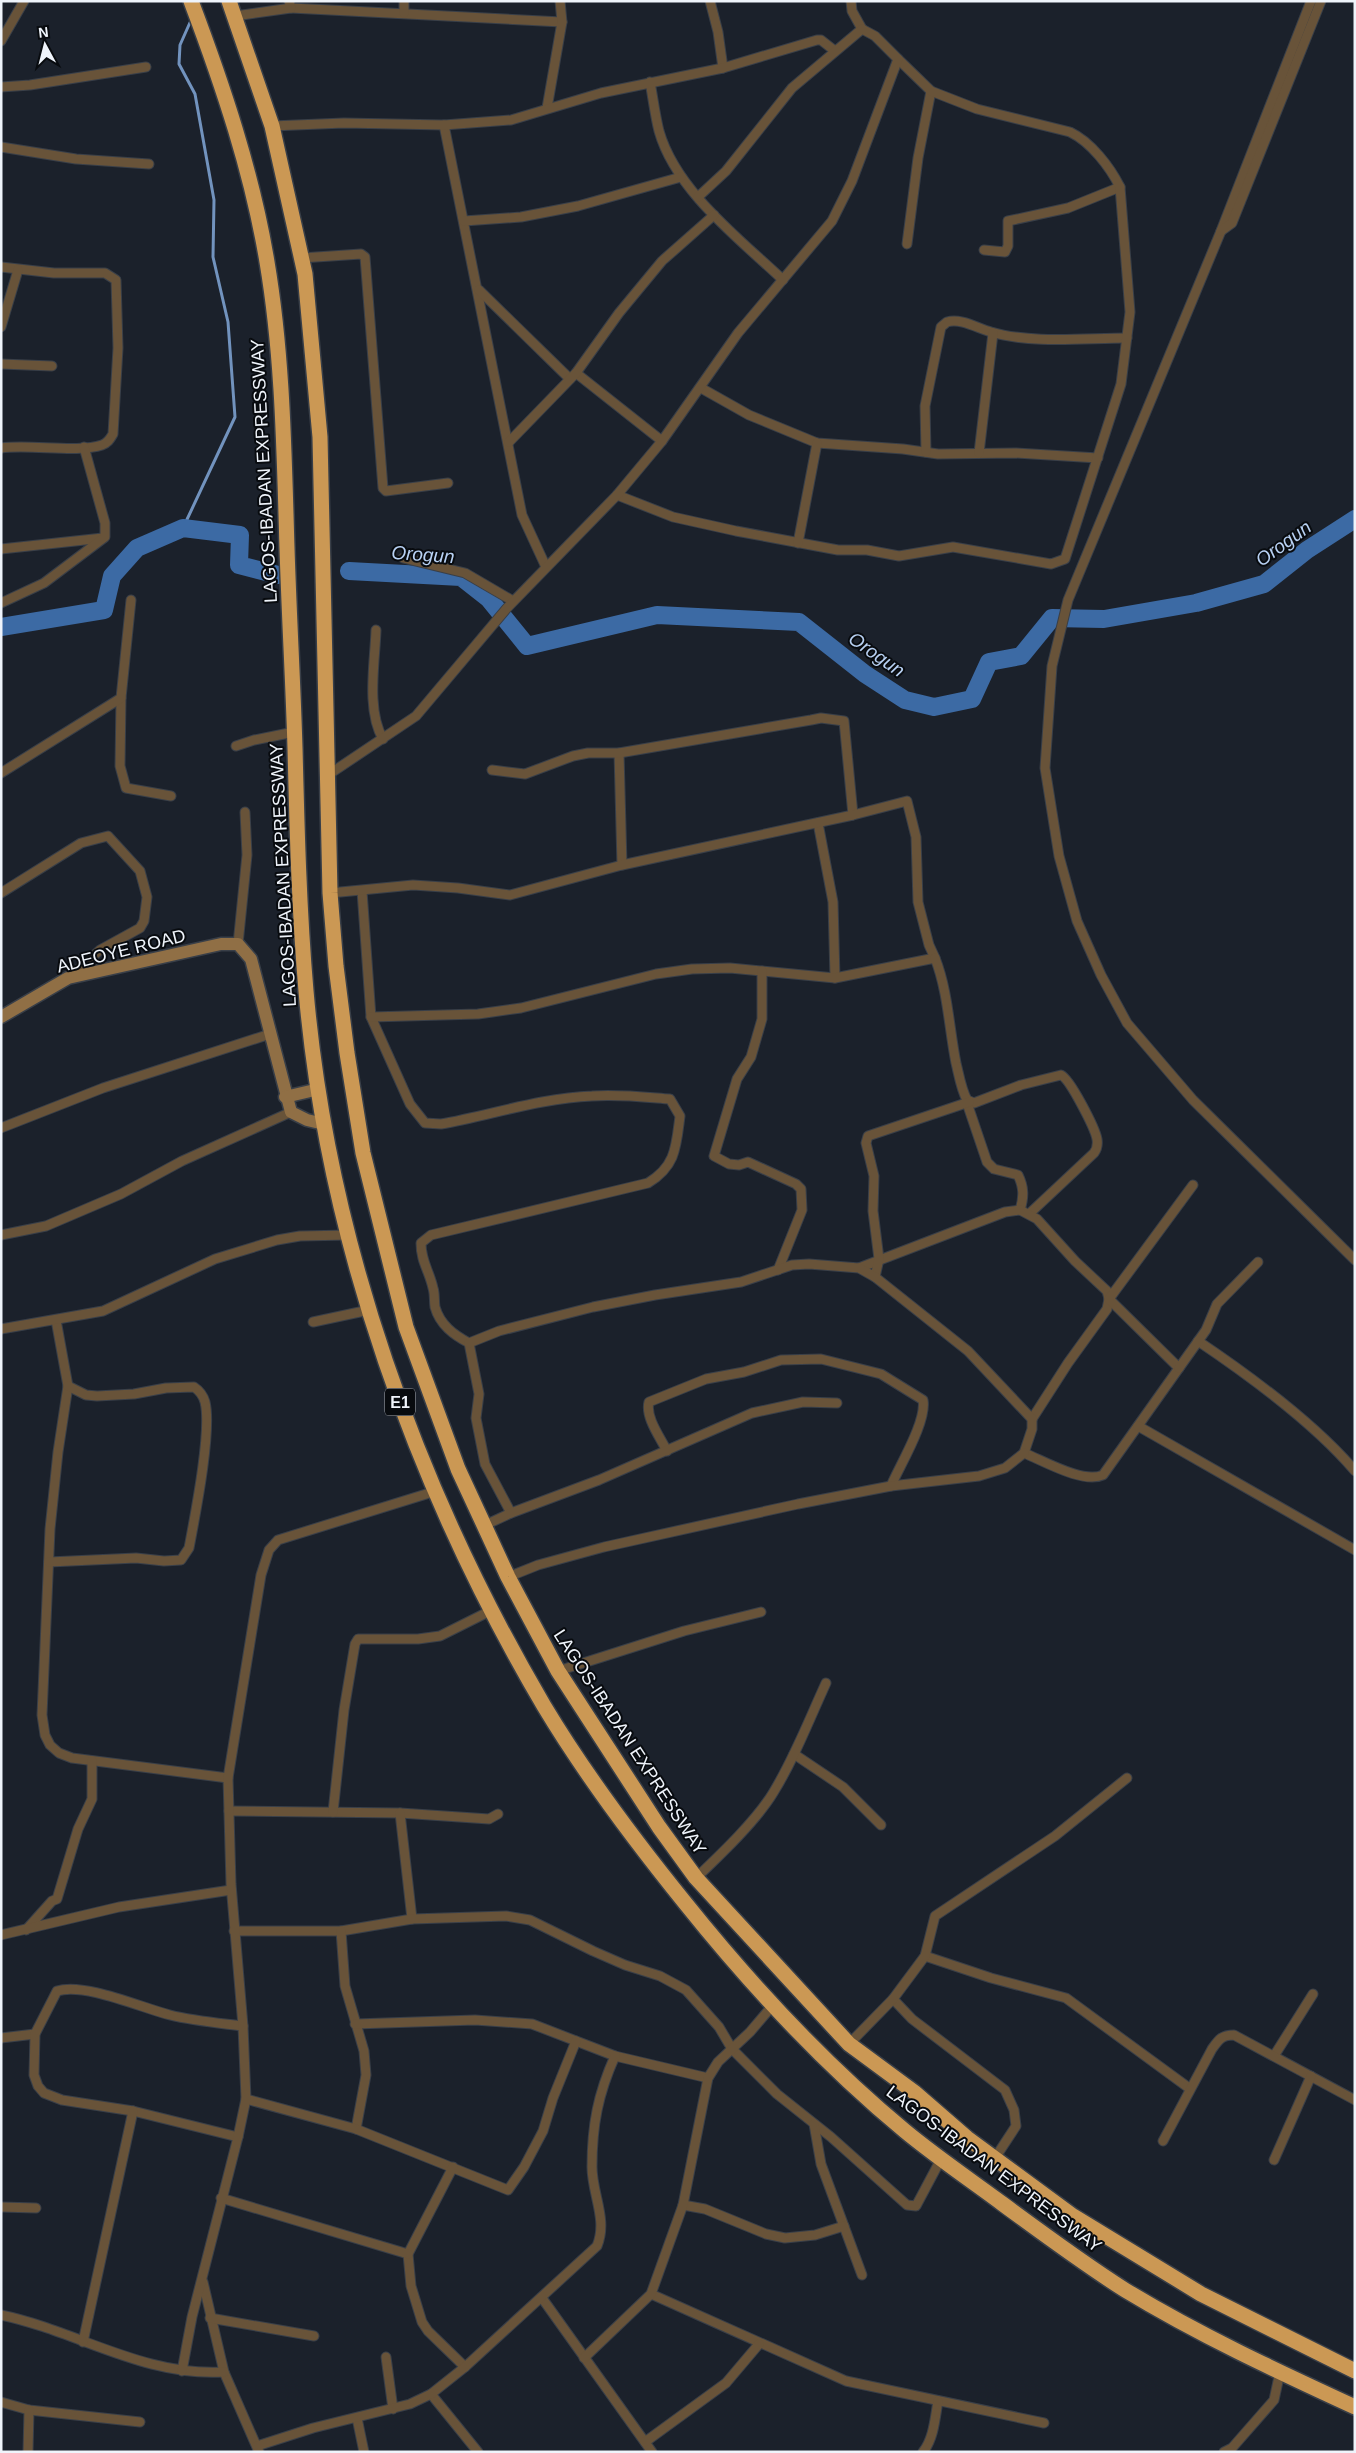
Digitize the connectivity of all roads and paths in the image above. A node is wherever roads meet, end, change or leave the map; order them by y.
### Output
1 (24, 1) edge
2 (191, 1) edge
3 (229, 1) edge
4 (404, 1) edge
5 (560, 1) edge
6 (710, 1) edge
7 (851, 1) edge
8 (1311, 1) edge
9 (1321, 1) edge
10 (290, 4) edge
11 (404, 13) junction
12 (235, 16) junction
13 (562, 22) junction
14 (862, 29) junction
15 (1, 41) edge
16 (835, 51) junction
17 (898, 59) junction
18 (146, 67) dead end
19 (723, 68) junction
20 (650, 82) junction
21 (1, 87) edge
22 (931, 91) junction
23 (548, 108) junction
24 (444, 125) junction
25 (272, 126) junction
26 (1, 147) edge
27 (149, 164) dead end
28 (681, 177) junction
29 (1120, 187) junction
30 (698, 197) junction
31 (714, 215) junction
32 (464, 222) junction
33 (1221, 231) junction
34 (907, 244) dead end
35 (984, 250) dead end
36 (301, 258) junction
37 (1, 267) edge
38 (18, 270) junction
39 (783, 280) junction
40 (478, 290) junction
41 (1, 327) edge
42 (993, 333) junction
43 (1127, 338) junction
44 (1, 364) edge
45 (52, 366) dead end
46 (573, 376) junction
47 (701, 388) junction
48 (662, 441) junction
49 (509, 442) junction
50 (817, 443) junction
51 (84, 447) junction
52 (1, 448) edge
53 (926, 452) junction
54 (979, 453) junction
55 (1098, 458) junction
56 (448, 483) dead end
57 (618, 495) junction
58 (105, 536) junction
59 (798, 543) junction
60 (1, 549) edge
61 (403, 558) dead end
62 (546, 567) junction
63 (131, 600) dead end
64 (1, 603) edge
65 (510, 605) junction
66 (376, 630) dead end
67 (121, 698) junction
68 (294, 732) junction
69 (383, 739) junction
70 (236, 746) dead end
71 (619, 753) junction
72 (492, 770) dead end
73 (1, 773) edge
74 (328, 775) junction
75 (170, 796) dead end
76 (245, 812) dead end
77 (854, 815) junction
78 (818, 823) junction
79 (622, 865) junction
80 (362, 891) junction
81 (1, 893) edge
82 (330, 893) junction
83 (238, 944) junction
84 (935, 958) junction
85 (762, 971) junction
86 (68, 978) junction
87 (835, 978) junction
88 (1, 1017) edge
89 (371, 1017) junction
90 (270, 1034) junction
91 (319, 1089) junction
92 (285, 1097) junction
93 (968, 1102) junction
94 (291, 1112) junction
95 (324, 1124) junction
96 (1, 1128) edge
97 (1193, 1186) dead end
98 (1020, 1210) junction
99 (1029, 1214) junction
100 (1, 1235) edge
101 (349, 1235) junction
102 (880, 1259) junction
103 (1355, 1260) edge
104 (1258, 1262) dead end
105 (859, 1268) junction
106 (778, 1270) junction
107 (875, 1277) junction
108 (1110, 1299) junction
109 (370, 1310) junction
110 (56, 1320) junction
111 (314, 1322) dead end
112 (1, 1329) edge
113 (1198, 1342) junction
114 (469, 1343) junction
115 (1179, 1368) junction
116 (68, 1386) junction
117 (837, 1403) dead end
118 (1032, 1419) junction
119 (1138, 1426) junction
120 (667, 1450) junction
121 (1024, 1453) junction
122 (1355, 1471) edge
123 (891, 1486) junction
124 (436, 1491) junction
125 (511, 1513) junction
126 (483, 1526) junction
127 (1355, 1550) edge
128 (48, 1562) junction
129 (508, 1577) junction
130 (492, 1610) junction
131 (761, 1612) dead end
132 (558, 1671) junction
133 (826, 1684) dead end
134 (794, 1754) junction
135 (92, 1761) junction
136 (228, 1778) junction
137 (1127, 1778) dead end
138 (229, 1811) junction
139 (333, 1812) junction
140 (400, 1813) junction
141 (498, 1814) dead end
142 (881, 1825) dead end
143 (696, 1878) junction
144 (231, 1890) junction
145 (412, 1919) junction
146 (26, 1930) junction
147 (234, 1931) junction
148 (341, 1931) junction
149 (1, 1935) edge
150 (925, 1956) junction
151 (1313, 1994) dead end
152 (893, 2000) junction
153 (773, 2004) junction
154 (355, 2024) junction
155 (243, 2026) junction
156 (35, 2034) junction
157 (1, 2038) edge
158 (576, 2041) junction
159 (849, 2044) junction
160 (732, 2049) junction
161 (615, 2056) junction
162 (1274, 2056) junction
163 (1311, 2076) junction
164 (708, 2078) junction
165 (1189, 2088) junction
166 (246, 2099) junction
167 (1355, 2100) edge
168 (133, 2111) junction
169 (814, 2124) junction
170 (356, 2129) junction
171 (238, 2137) junction
172 (1163, 2141) dead end
173 (942, 2158) junction
174 (995, 2158) junction
175 (1274, 2160) dead end
176 (453, 2167) junction
177 (221, 2198) junction
178 (683, 2205) junction
179 (1, 2207) edge
180 (36, 2208) dead end
181 (844, 2226) junction
182 (408, 2254) junction
183 (862, 2275) dead end
184 (202, 2278) junction
185 (651, 2294) junction
186 (542, 2298) junction
187 (1, 2315) edge
188 (210, 2318) junction
189 (314, 2336) dead end
190 (83, 2342) junction
191 (759, 2344) junction
192 (386, 2357) dead end
193 (584, 2358) junction
194 (465, 2367) junction
195 (182, 2371) junction
196 (1355, 2371) edge
197 (224, 2372) junction
198 (1280, 2372) junction
199 (431, 2394) junction
200 (938, 2401) junction
201 (1, 2402) edge
202 (1355, 2407) edge
203 (394, 2409) junction
204 (28, 2410) junction
205 (356, 2418) junction
206 (140, 2422) dead end
207 (1044, 2423) dead end
208 (645, 2442) junction
209 (258, 2449) edge
210 (28, 2452) edge
211 (364, 2452) edge
212 (478, 2452) edge
213 (652, 2452) edge
214 (923, 2452) edge
215 (1224, 2452) edge

1 - 15 street
2 - 68 highway, LAGOS-IBADAN EXPRESSWAY / E1
3 - 12 highway, LAGOS-IBADAN EXPRESSWAY / E1
4 - 11 street
5 - 13 street
6 - 19 street
7 - 14 street
8 - 33 street
9 - 33 street
10 - 11 street
10 - 12 street
11 - 13 street
12 - 25 highway, LAGOS-IBADAN EXPRESSWAY / E1
13 - 23 street
14 - 16 street
14 - 17 street
16 - 19 street
16 - 30 street
17 - 22 street
17 - 39 street
18 - 21 street
19 - 20 street
20 - 23 street
20 - 28 street
22 - 29 street
22 - 34 street
23 - 24 street
24 - 25 street
24 - 32 street
25 - 36 highway, LAGOS-IBADAN EXPRESSWAY / E1
26 - 27 street
28 - 30 street
28 - 32 street
29 - 35 street
29 - 43 street
30 - 31 street
31 - 39 street
31 - 46 street
32 - 40 street
33 - 103 street
36 - 56 street
36 - 74 highway, LAGOS-IBADAN EXPRESSWAY / E1
37 - 38 street
38 - 41 street
38 - 51 street
39 - 47 street
40 - 46 street
40 - 49 street
42 - 43 street
42 - 53 street
42 - 54 street
43 - 55 street
44 - 45 street
46 - 48 street
46 - 49 street
47 - 48 street
47 - 50 street
48 - 57 street
49 - 62 street
50 - 53 street
50 - 59 street
51 - 52 street
51 - 58 street
53 - 54 street
54 - 55 street
55 - 59 street
57 - 59 street
57 - 62 street
58 - 60 street
58 - 64 street
61 - 65 street
62 - 65 street
63 - 67 street
65 - 69 street
66 - 69 street
67 - 73 street
67 - 75 street
68 - 70 street
68 - 91 highway, LAGOS-IBADAN EXPRESSWAY / E1
69 - 74 street
71 - 72 street
71 - 77 street
71 - 79 street
74 - 82 highway, LAGOS-IBADAN EXPRESSWAY / E1
76 - 83 street
77 - 78 street
77 - 84 street
78 - 79 street
78 - 87 street
79 - 80 street
80 - 82 street
80 - 89 street
81 - 86 street
82 - 126 highway, LAGOS-IBADAN EXPRESSWAY / E1
83 - 86 street, ADEOYE ROAD
83 - 90 street
84 - 87 street
84 - 93 street
85 - 87 street
85 - 89 street
85 - 106 street
86 - 88 street, ADEOYE ROAD
89 - 114 street
90 - 92 street
90 - 96 street
91 - 92 street
91 - 95 highway, LAGOS-IBADAN EXPRESSWAY / E1
92 - 94 street
93 - 98 street
93 - 99 street
93 - 102 street
94 - 95 street
94 - 100 street
95 - 101 highway, LAGOS-IBADAN EXPRESSWAY / E1
97 - 108 street
98 - 99 street
98 - 102 street
99 - 108 street
101 - 109 highway, LAGOS-IBADAN EXPRESSWAY / E1
101 - 110 street
102 - 105 street
102 - 107 street
104 - 113 street
105 - 106 street
105 - 107 street
106 - 114 street
107 - 118 street
108 - 115 street
108 - 118 street
109 - 111 street
109 - 124 highway, LAGOS-IBADAN EXPRESSWAY / E1
110 - 112 street
110 - 116 street
113 - 115 street
113 - 122 street
114 - 125 street
115 - 119 street
116 - 128 street
116 - 128 street
117 - 120 street
118 - 121 street
119 - 121 street
119 - 127 street
120 - 123 street
120 - 125 street
121 - 123 street
123 - 129 street
124 - 130 highway, LAGOS-IBADAN EXPRESSWAY / E1
124 - 136 street
125 - 126 street
126 - 129 highway, LAGOS-IBADAN EXPRESSWAY / E1
128 - 135 street
129 - 132 highway, LAGOS-IBADAN EXPRESSWAY / E1
130 - 139 street
130 - 153 highway, LAGOS-IBADAN EXPRESSWAY / E1
131 - 132 street
132 - 143 highway, LAGOS-IBADAN EXPRESSWAY / E1
133 - 134 street
134 - 142 street
134 - 143 street
135 - 136 street
135 - 146 street
136 - 138 street
137 - 150 street
138 - 139 street
138 - 144 street
139 - 140 street
140 - 141 street
140 - 145 street
143 - 159 highway, LAGOS-IBADAN EXPRESSWAY / E1
144 - 146 street
144 - 147 street
145 - 148 street
145 - 160 street
146 - 149 street
147 - 148 street
147 - 155 street
148 - 154 street
150 - 152 street
150 - 165 street
151 - 162 street
152 - 159 street
152 - 174 street
153 - 160 street
153 - 173 highway, LAGOS-IBADAN EXPRESSWAY / E1
154 - 158 street
154 - 170 street
155 - 156 street
155 - 166 street
156 - 157 street
156 - 168 street
158 - 161 street
158 - 176 street
159 - 174 highway, LAGOS-IBADAN EXPRESSWAY / E1
160 - 164 street
160 - 169 street
161 - 164 street
161 - 186 street
162 - 163 street
162 - 165 street
163 - 167 street
163 - 175 street
164 - 178 street
165 - 172 street
166 - 170 street
166 - 171 street
168 - 171 street
168 - 190 street
169 - 173 street
169 - 181 street
170 - 176 street
171 - 177 street
173 - 198 highway, LAGOS-IBADAN EXPRESSWAY / E1
174 - 196 highway, LAGOS-IBADAN EXPRESSWAY / E1
176 - 182 street
177 - 182 street
177 - 184 street
178 - 181 street
178 - 185 street
179 - 180 street
181 - 183 street
182 - 194 street
184 - 188 street
184 - 195 street
185 - 191 street
185 - 193 street
186 - 193 street
186 - 194 street
187 - 190 street
188 - 189 street
188 - 197 street
190 - 195 street
191 - 200 street
191 - 208 street
192 - 203 street
193 - 208 street
194 - 199 street
195 - 197 street
197 - 209 street
198 - 202 highway, LAGOS-IBADAN EXPRESSWAY / E1
198 - 215 street
199 - 203 street
199 - 212 street
200 - 207 street
200 - 214 street
201 - 204 street
203 - 205 street
204 - 206 street
204 - 210 street
205 - 209 street
205 - 211 street
208 - 213 street

